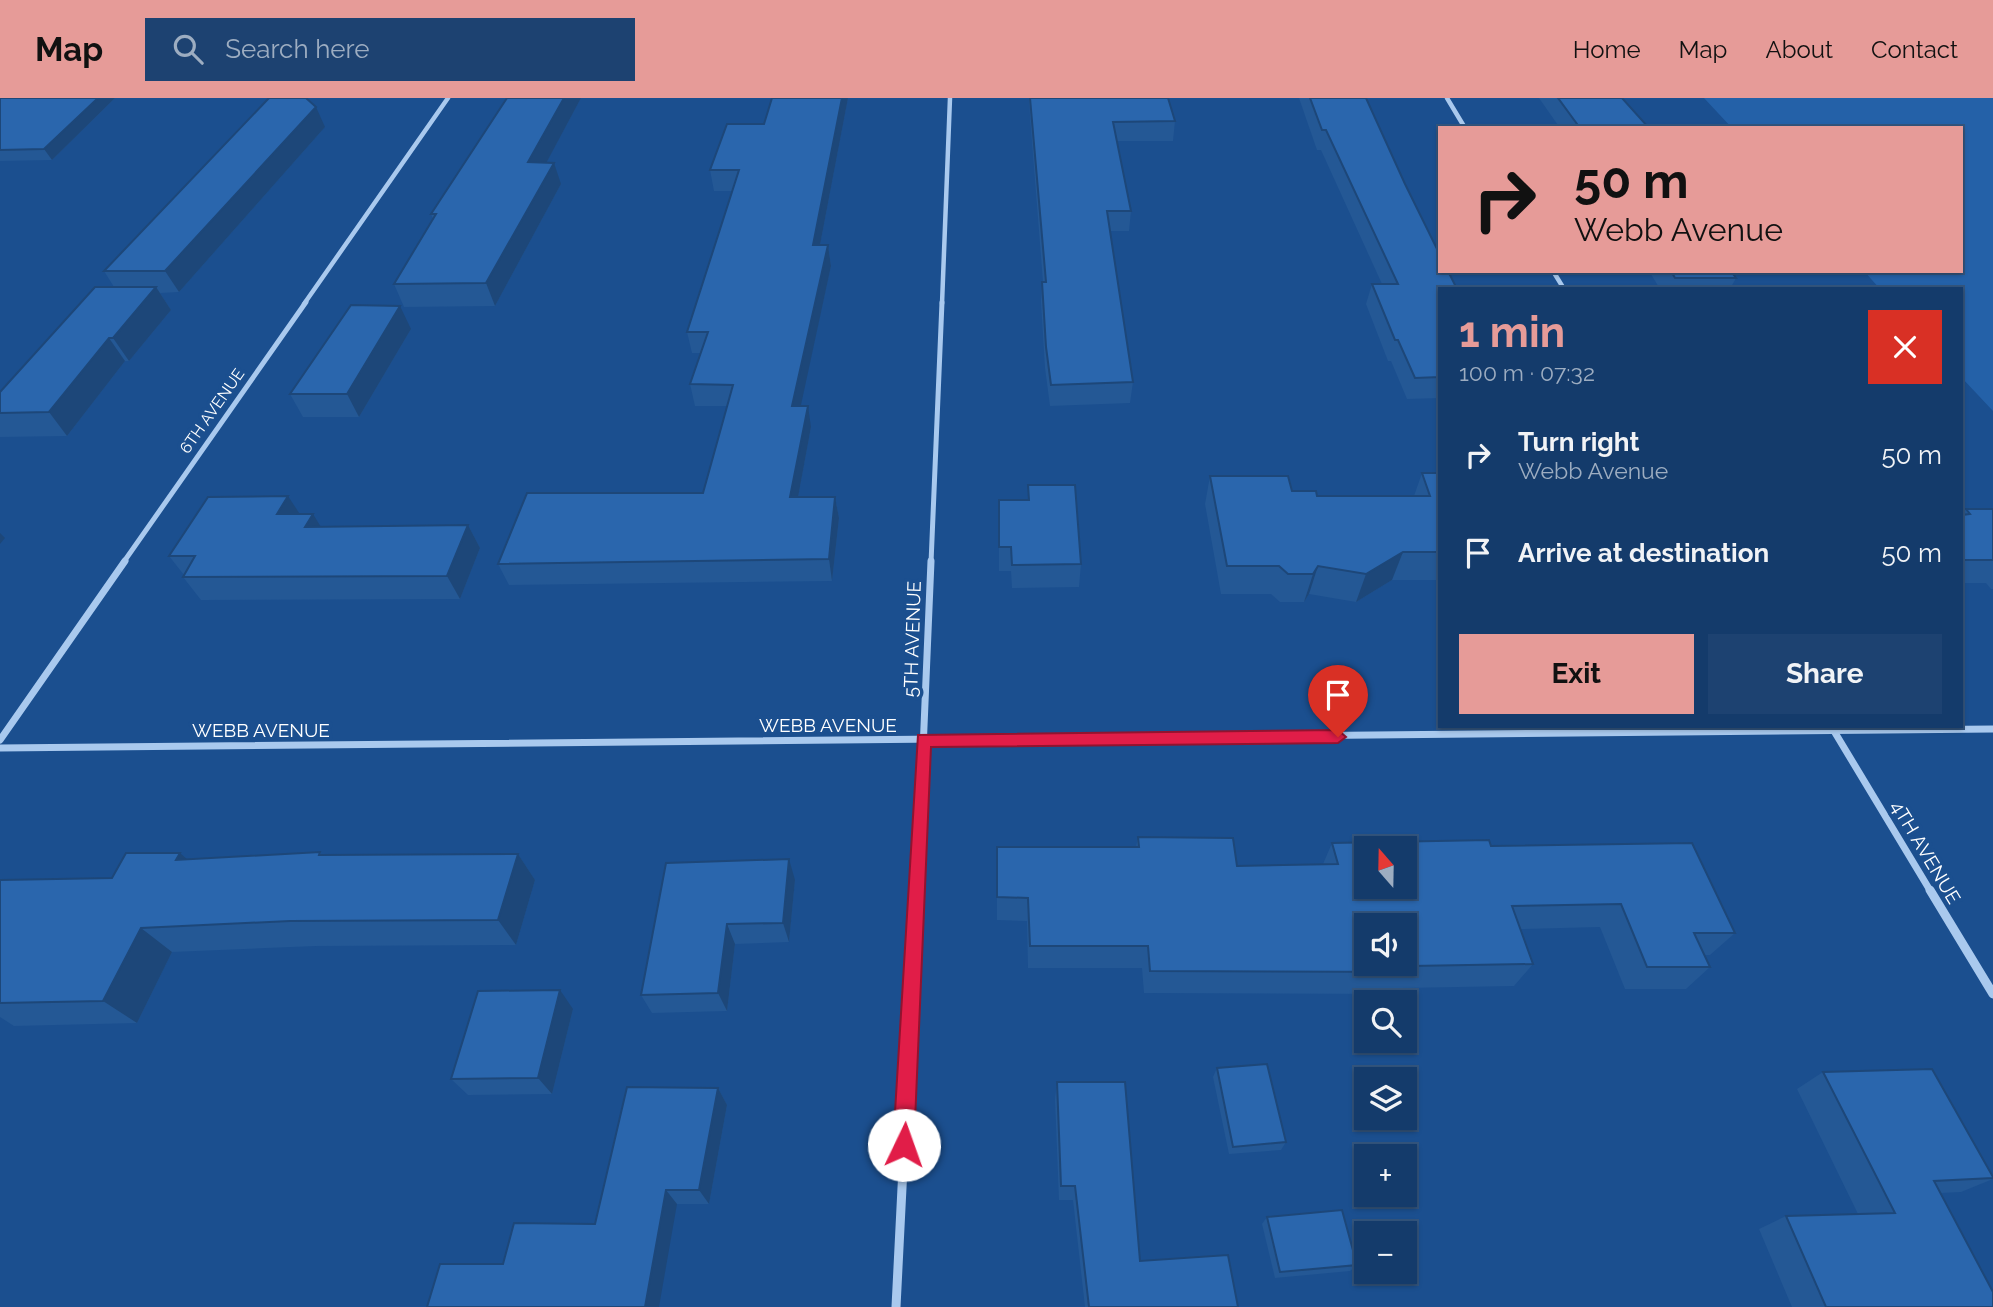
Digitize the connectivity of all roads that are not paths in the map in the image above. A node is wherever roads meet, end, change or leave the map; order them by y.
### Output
1 (448, 98) edge
2 (950, 98) edge
3 (1447, 98) edge
4 (1464, 126) edge
5 (1833, 729) edge
6 (1993, 729) edge
7 (0, 740) edge
8 (923, 740) junction
9 (0, 748) edge
10 (1993, 994) edge
11 (896, 1307) edge

1 - 7 street, 6TH AVENUE
2 - 8 street, 5TH AVENUE
3 - 4 street
5 - 6 street, WEBB AVENUE
5 - 8 street, WEBB AVENUE
5 - 10 street, 4TH AVENUE
8 - 9 street, WEBB AVENUE
8 - 11 street, 5TH AVENUE

